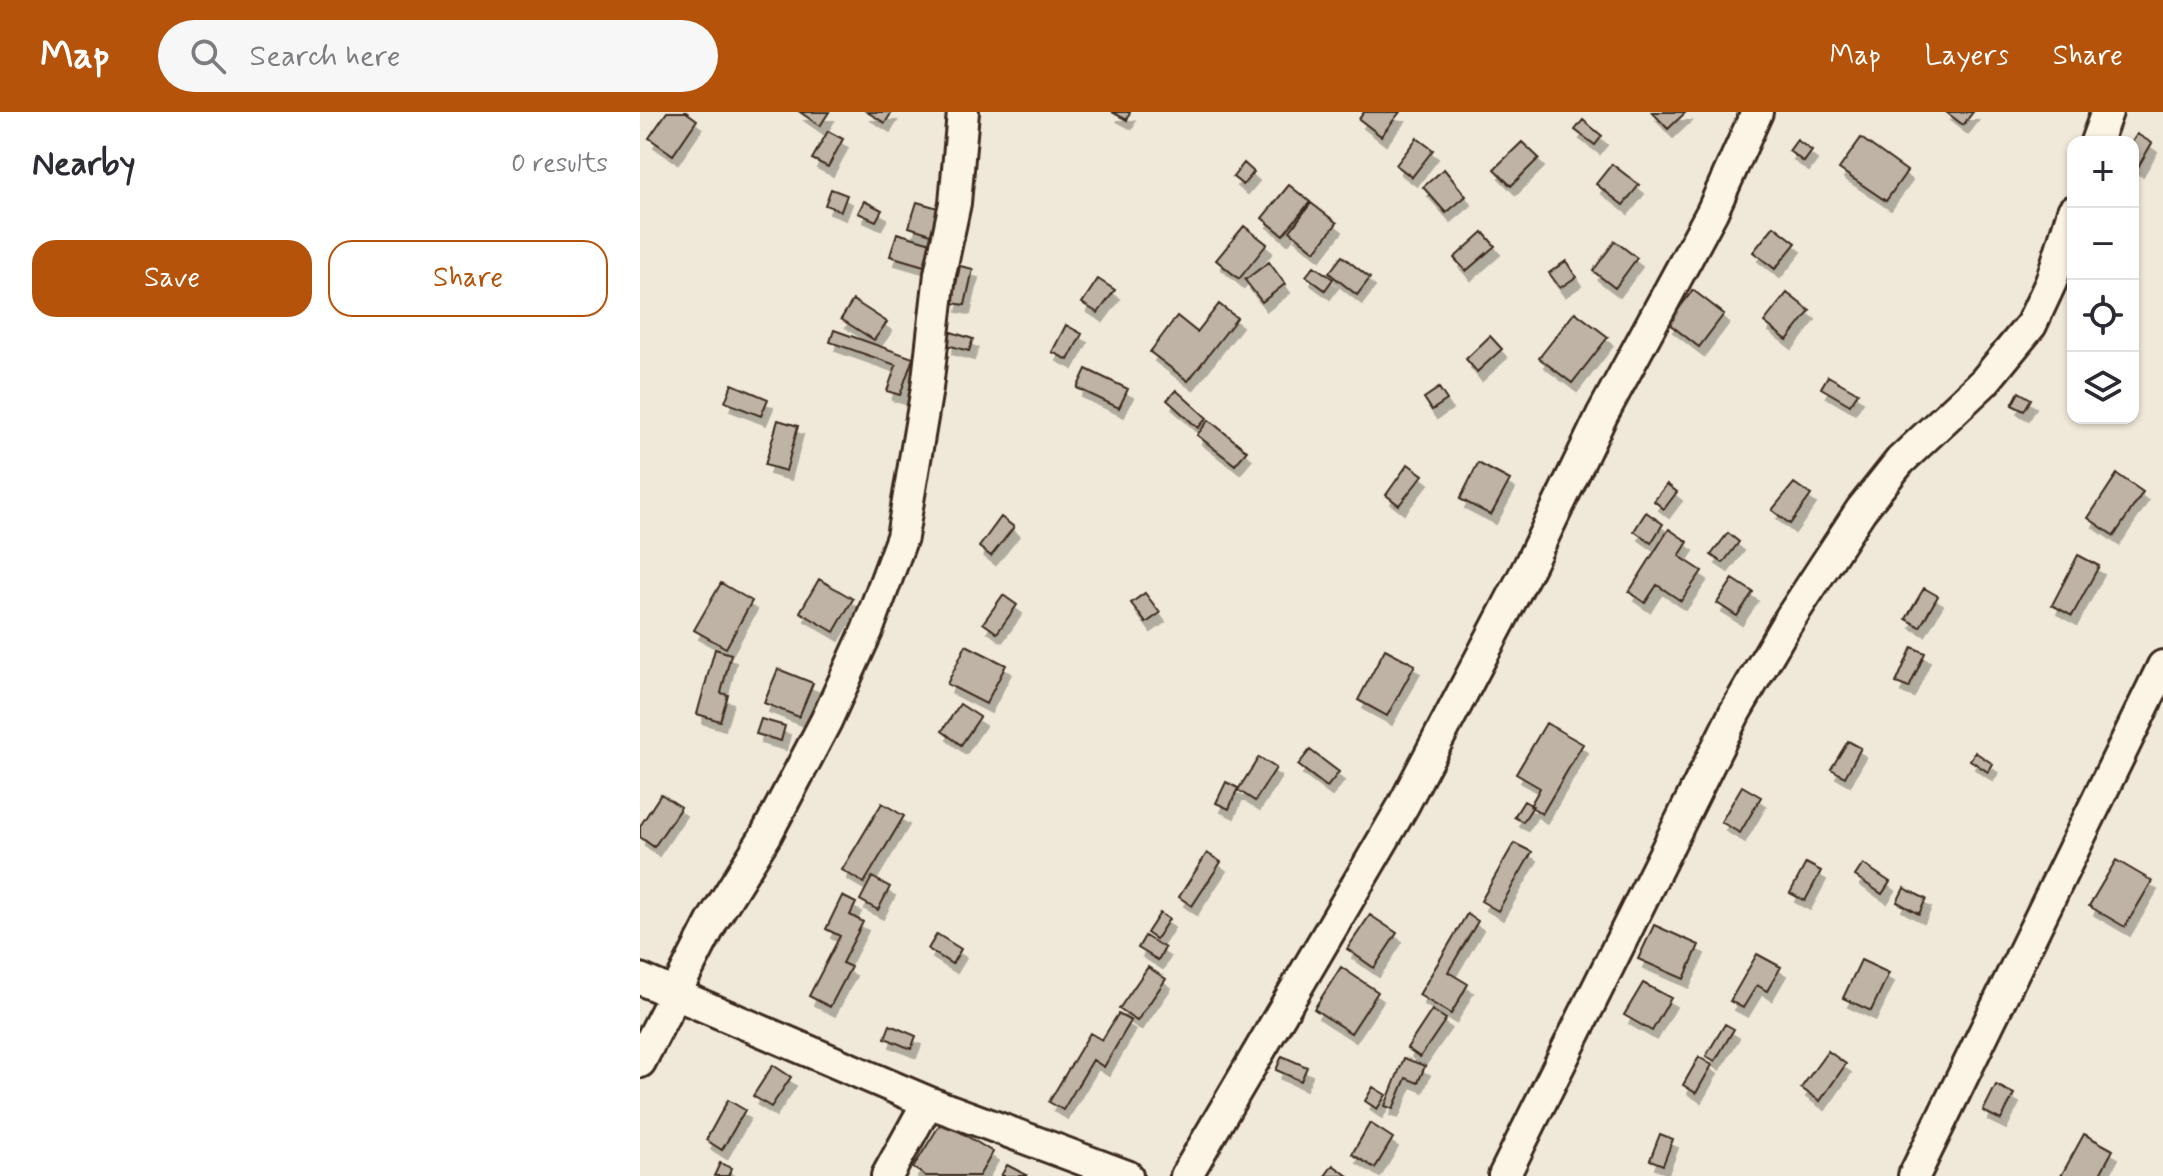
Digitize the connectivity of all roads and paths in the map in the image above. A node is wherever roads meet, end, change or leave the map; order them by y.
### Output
1 (963, 112) edge
2 (1757, 112) edge
3 (2107, 112) edge
4 (2098, 136) edge
5 (2067, 230) edge
6 (2163, 666) edge
7 (640, 979) edge
8 (673, 996) junction
9 (640, 1062) edge
10 (928, 1102) junction
11 (887, 1176) edge
12 (1127, 1176) edge
13 (1186, 1176) edge
14 (1504, 1176) edge
15 (1914, 1176) edge

1 - 8 street
2 - 13 street
3 - 4 street
5 - 14 street
6 - 15 street
7 - 8 street
8 - 9 street
8 - 10 street
10 - 11 street
10 - 12 street

